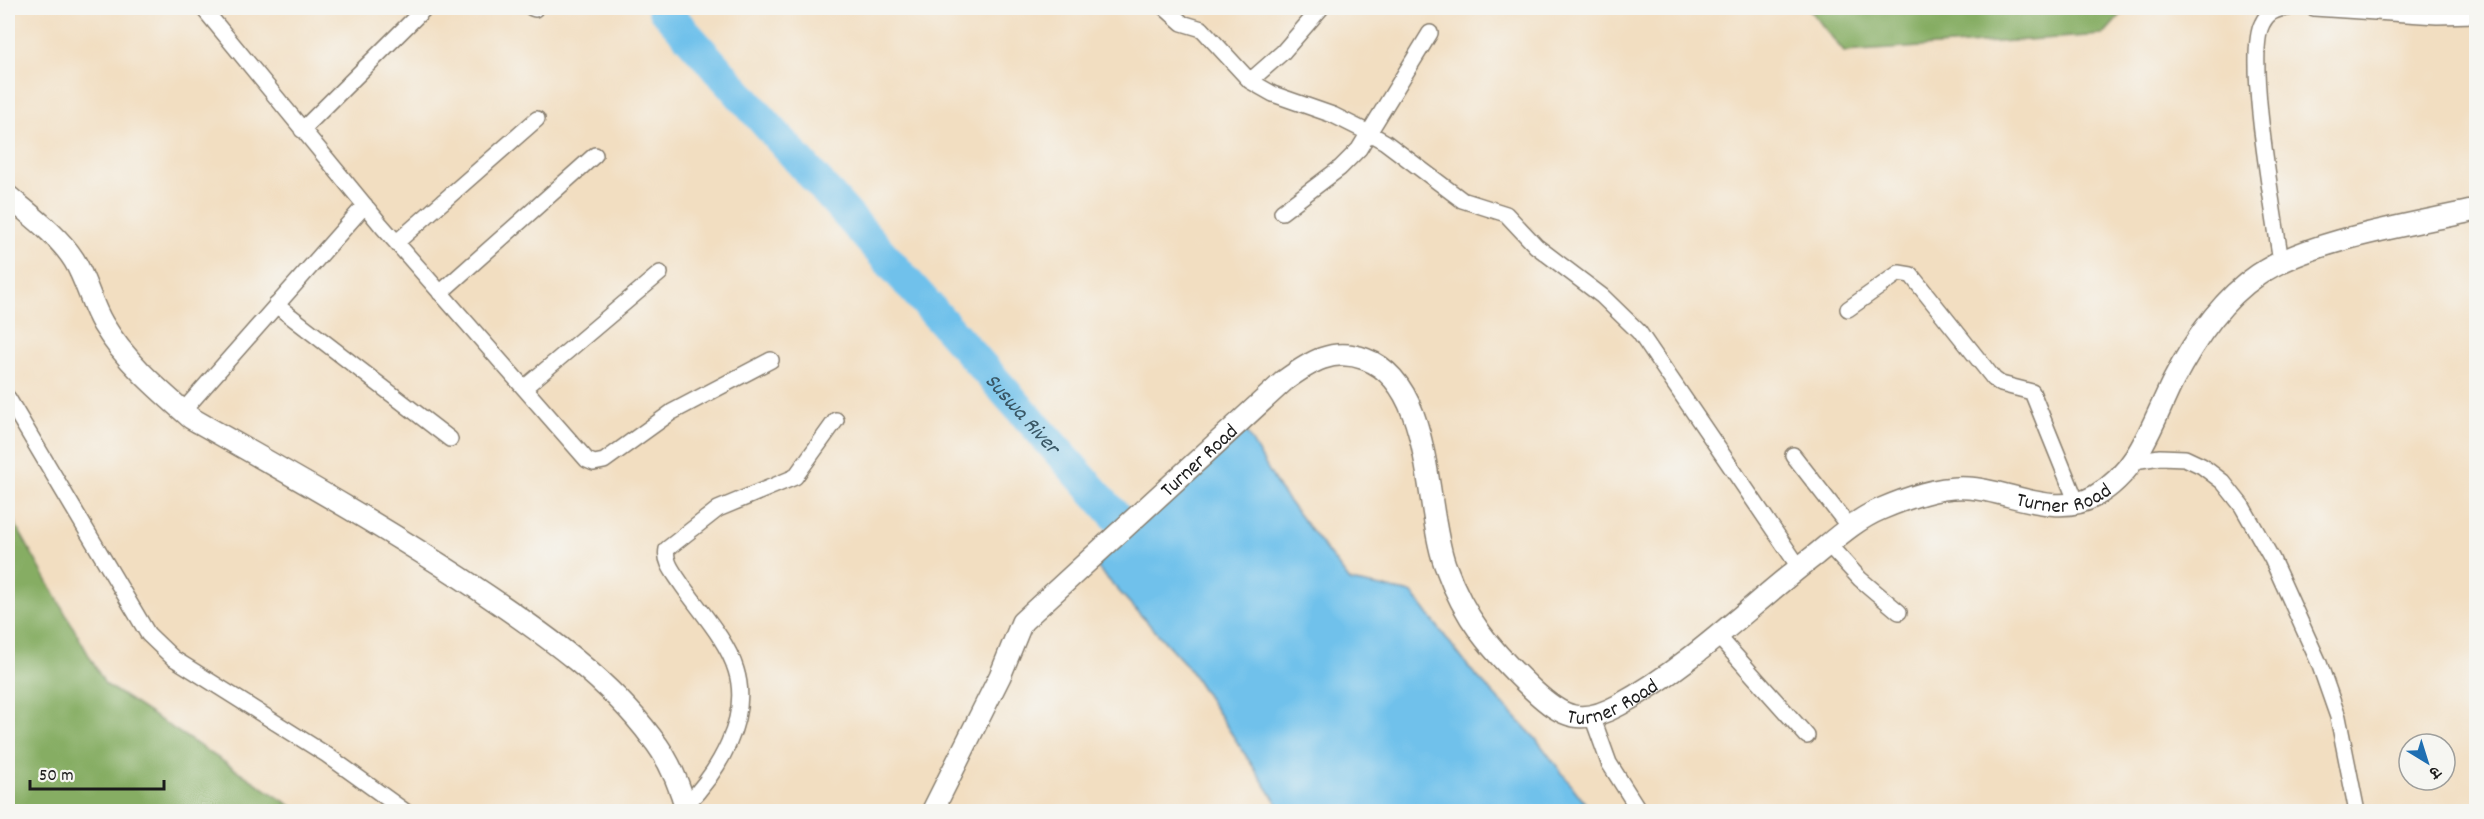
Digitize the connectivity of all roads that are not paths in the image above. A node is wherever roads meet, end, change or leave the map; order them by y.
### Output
1 (203, 8) edge
2 (425, 8) edge
3 (1165, 8) edge
4 (1321, 8) edge
5 (2288, 8) edge
6 (2314, 8) edge
7 (2476, 15) edge
8 (1430, 33) dead end
9 (1250, 81) junction
10 (537, 119) dead end
11 (302, 130) junction
12 (1369, 133) junction
13 (595, 155) dead end
14 (8, 196) edge
15 (364, 205) junction
16 (2476, 210) edge
17 (1282, 212) dead end
18 (397, 242) junction
19 (2281, 262) junction
20 (660, 273) dead end
21 (440, 293) junction
22 (276, 305) junction
23 (1848, 309) dead end
24 (771, 360) dead end
25 (524, 388) junction
26 (8, 398) edge
27 (183, 411) junction
28 (836, 420) dead end
29 (450, 440) dead end
30 (1793, 455) dead end
31 (2134, 461) junction
32 (2077, 503) junction
33 (1849, 527) junction
34 (1828, 544) junction
35 (1799, 567) junction
36 (1899, 612) dead end
37 (1717, 635) junction
38 (1592, 716) junction
39 (1807, 736) dead end
40 (687, 808) edge
41 (406, 812) edge
42 (932, 812) edge
43 (1640, 812) edge
44 (2357, 812) edge

1 - 11 street
2 - 11 street
3 - 9 street
4 - 9 street
5 - 19 street
6 - 7 street
8 - 12 street
9 - 12 street
10 - 18 street
11 - 15 street
12 - 17 street
12 - 35 street
13 - 21 street
14 - 27 main road
15 - 18 street
15 - 22 street
16 - 19 main road, Turner Road
18 - 21 street
19 - 31 main road, Turner Road
20 - 25 street
21 - 25 street
22 - 27 street
22 - 29 street
23 - 32 street
24 - 25 street
26 - 41 street
27 - 40 main road
28 - 40 street
30 - 33 street
31 - 32 main road, Turner Road
31 - 44 street
32 - 33 main road, Turner Road
33 - 34 main road, Turner Road
34 - 35 main road, Turner Road
34 - 36 street
35 - 37 main road, Turner Road
37 - 38 main road, Turner Road
37 - 39 street
38 - 42 main road, Turner Road
38 - 43 street

